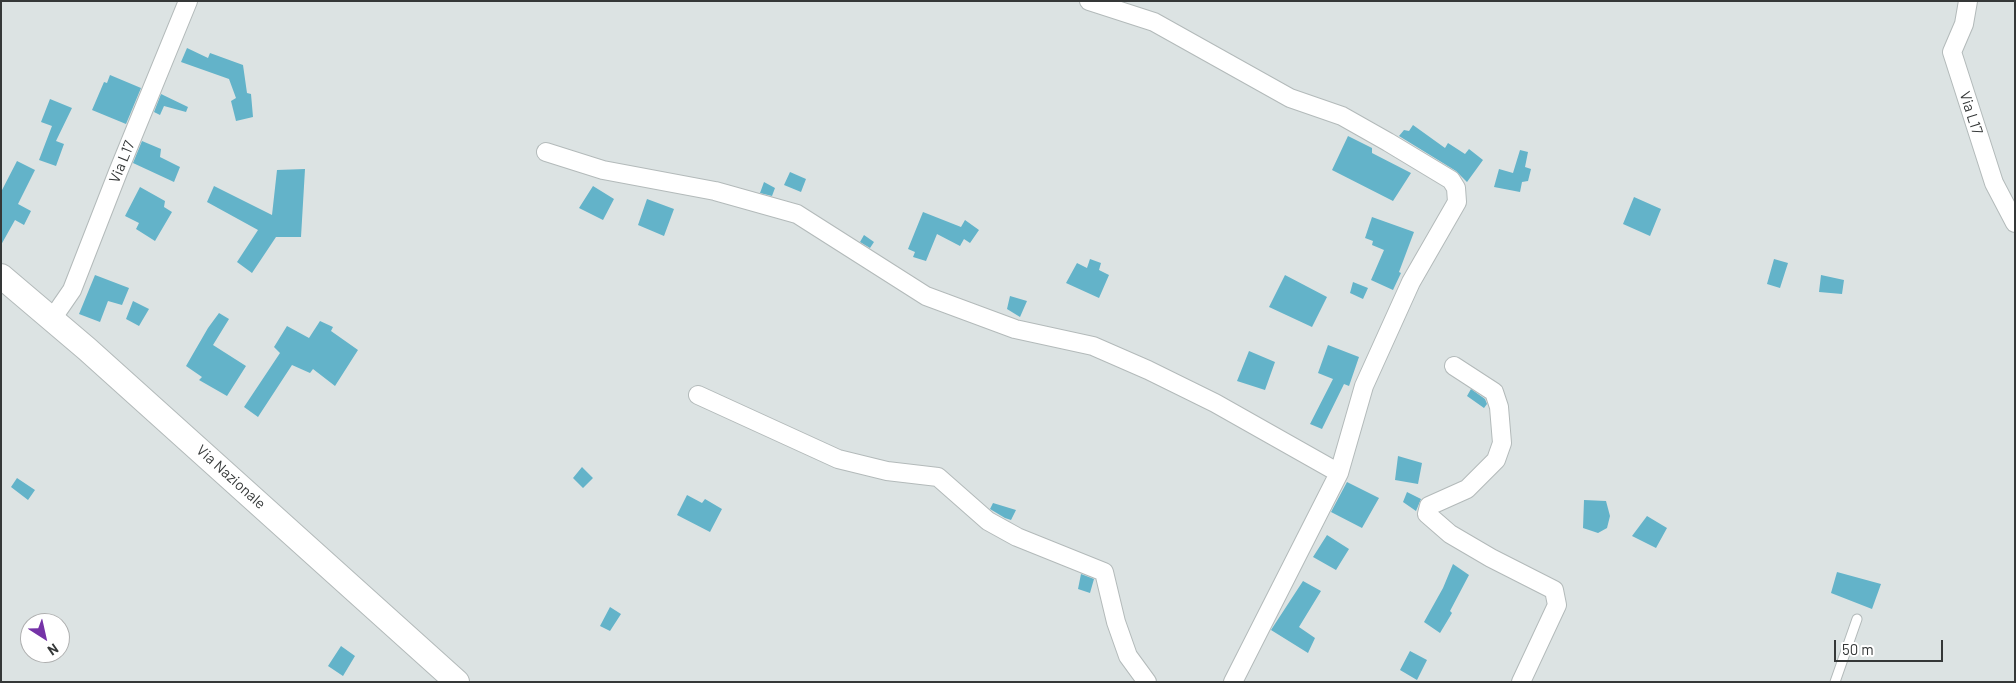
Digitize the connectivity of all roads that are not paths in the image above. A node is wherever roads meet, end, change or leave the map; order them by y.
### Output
1 (188, 1) edge
2 (1089, 1) edge
3 (1968, 1) edge
4 (546, 152) dead end
5 (2015, 223) edge
6 (1, 276) edge
7 (52, 320) junction
8 (1454, 366) dead end
9 (698, 395) dead end
10 (1339, 473) junction
11 (1857, 618) dead end
12 (457, 682) edge
13 (1148, 682) edge
14 (1233, 682) edge
15 (1521, 682) edge
16 (1835, 682) edge

1 - 7 street, Via L17
2 - 10 street
3 - 5 street, Via L17
4 - 10 street
6 - 7 main road, Via Nazionale
7 - 12 main road, Via Nazionale
8 - 15 street
9 - 13 street
10 - 14 street
11 - 16 lane

